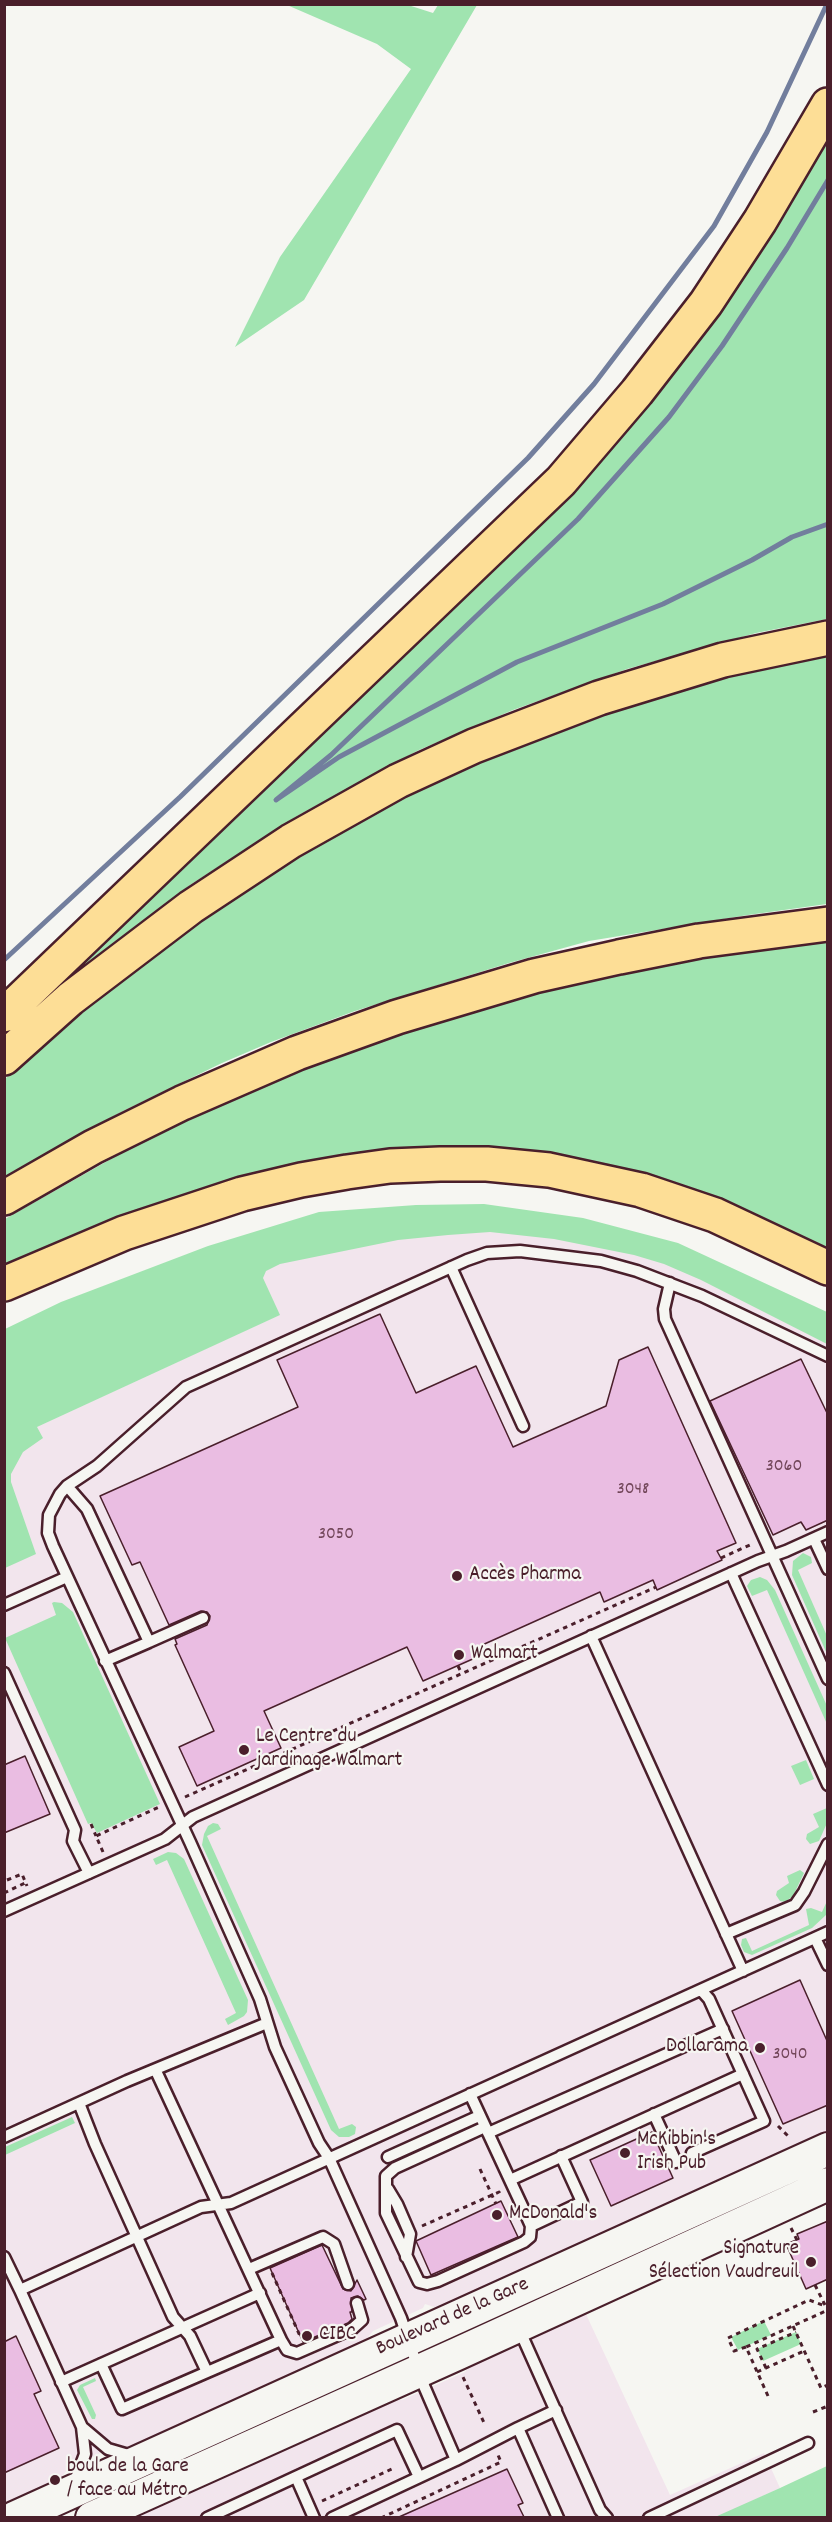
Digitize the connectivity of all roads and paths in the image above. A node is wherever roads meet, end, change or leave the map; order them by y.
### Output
1 (828, 105) edge
2 (828, 638) edge
3 (828, 924) edge
4 (4, 1015) edge
5 (4, 1058) edge
6 (4, 1198) edge
7 (451, 1267) junction
8 (828, 1268) edge
9 (670, 1283) junction
10 (4, 1284) edge
11 (828, 1356) edge
12 (523, 1426) dead end
13 (67, 1486) junction
14 (828, 1532) edge
15 (814, 1539) junction
16 (754, 1543) dead end
17 (772, 1556) junction
18 (721, 1558) dead end
19 (828, 1569) edge
20 (731, 1573) junction
21 (67, 1577) junction
22 (656, 1587) dead end
23 (4, 1605) edge
24 (203, 1618) dead end
25 (591, 1636) junction
26 (148, 1642) junction
27 (105, 1661) junction
28 (458, 1666) dead end
29 (4, 1673) edge
30 (462, 1674) junction
31 (828, 1679) edge
32 (252, 1761) dead end
33 (823, 1765) edge
34 (254, 1767) junction
35 (828, 1785) edge
36 (177, 1800) dead end
37 (160, 1806) dead end
38 (91, 1824) dead end
39 (182, 1826) junction
40 (96, 1836) junction
41 (828, 1844) edge
42 (103, 1851) dead end
43 (89, 1873) junction
44 (7, 1880) dead end
45 (4, 1893) edge
46 (4, 1911) edge
47 (828, 1932) edge
48 (726, 1934) junction
49 (815, 1938) junction
50 (828, 1965) edge
51 (743, 1971) junction
52 (701, 1990) junction
53 (267, 2023) junction
54 (723, 2029) junction
55 (156, 2071) junction
56 (743, 2074) junction
57 (470, 2094) junction
58 (79, 2103) junction
59 (654, 2114) junction
60 (479, 2116) junction
61 (780, 2128) dead end
62 (486, 2130) junction
63 (4, 2137) edge
64 (792, 2139) dead end
65 (828, 2149) edge
66 (692, 2153) dead end
67 (561, 2156) junction
68 (388, 2157) dead end
69 (329, 2158) junction
70 (676, 2162) dead end
71 (480, 2169) dead end
72 (510, 2180) junction
73 (828, 2184) edge
74 (492, 2195) junction
75 (504, 2202) dead end
76 (496, 2204) dead end
77 (218, 2205) junction
78 (418, 2218) dead end
79 (531, 2226) junction
80 (137, 2236) junction
81 (4, 2257) edge
82 (269, 2266) dead end
83 (249, 2269) junction
84 (348, 2284) dead end
85 (815, 2285) dead end
86 (20, 2290) junction
87 (260, 2293) junction
88 (357, 2303) dead end
89 (827, 2308) edge
90 (793, 2325) junction
91 (518, 2326) junction
92 (183, 2327) junction
93 (796, 2332) junction
94 (301, 2338) dead end
95 (408, 2338) junction
96 (281, 2340) junction
97 (746, 2346) junction
98 (804, 2351) junction
99 (101, 2364) junction
100 (766, 2368) junction
101 (462, 2369) dead end
102 (418, 2370) junction
103 (207, 2372) junction
104 (757, 2372) junction
105 (61, 2382) junction
106 (828, 2385) edge
107 (768, 2396) dead end
108 (828, 2406) edge
109 (556, 2410) junction
110 (813, 2412) dead end
111 (485, 2425) dead end
112 (82, 2427) junction
113 (518, 2428) junction
114 (808, 2443) dead end
115 (498, 2455) dead end
116 (145, 2457) junction
117 (456, 2460) junction
118 (394, 2468) dead end
119 (296, 2477) junction
120 (419, 2477) junction
121 (69, 2493) junction
122 (318, 2503) dead end
123 (410, 2504) junction
124 (414, 2511) dead end
125 (103, 2515) edge
126 (14, 2517) edge
127 (207, 2517) edge
128 (314, 2517) edge
129 (332, 2517) edge
130 (381, 2517) edge
131 (558, 2517) edge
132 (607, 2517) edge
133 (649, 2517) edge

1 - 4 highway
2 - 5 highway
3 - 6 highway
7 - 9 lane
7 - 12 lane
7 - 13 lane
8 - 10 highway
9 - 11 lane
9 - 17 lane
13 - 21 lane
13 - 26 lane
14 - 15 lane
15 - 17 lane
15 - 19 lane
16 - 18 path
17 - 20 lane
17 - 31 lane
20 - 25 lane
20 - 33 lane
21 - 23 lane
21 - 27 lane
22 - 30 path
24 - 26 lane
25 - 39 lane
25 - 48 lane
26 - 27 lane
27 - 39 lane
28 - 30 path
29 - 43 lane
30 - 34 path
32 - 34 path
33 - 35 lane
34 - 36 path
37 - 40 path
38 - 40 path
39 - 43 lane
39 - 53 lane
40 - 42 path
41 - 48 lane
43 - 46 lane
44 - 45 path
47 - 49 lane
48 - 51 lane
49 - 50 lane
49 - 51 lane
51 - 52 lane
52 - 54 lane
52 - 57 lane
53 - 55 lane
53 - 69 lane
54 - 56 lane
54 - 62 lane
55 - 58 lane
55 - 77 lane
56 - 59 lane
56 - 66 lane
57 - 60 lane
57 - 69 lane
58 - 63 lane
58 - 80 lane
59 - 67 lane
59 - 70 lane
60 - 62 lane
60 - 68 lane
61 - 64 path
62 - 72 lane
62 - 79 lane
65 - 95 main road, Boulevard de la Gare
67 - 72 lane
67 - 79 lane
69 - 77 lane
69 - 95 lane
71 - 74 path
72 - 79 lane
73 - 91 main road, Boulevard de la Gare
74 - 75 path
74 - 76 path
74 - 78 path
77 - 80 lane
77 - 83 lane
80 - 86 lane
80 - 92 lane
81 - 86 lane
82 - 94 path
83 - 84 lane
83 - 87 lane
85 - 89 path
86 - 105 lane
87 - 92 lane
87 - 96 lane
88 - 96 lane
89 - 90 path
89 - 97 path
90 - 93 path
90 - 97 path
91 - 102 main road, Boulevard de la Gare
91 - 109 lane
92 - 99 lane
92 - 103 lane
93 - 98 path
93 - 100 path
95 - 102 lane
95 - 116 main road, Boulevard de la Gare
96 - 103 lane
97 - 104 path
98 - 100 path
98 - 106 path
99 - 103 lane
99 - 105 lane
100 - 104 path
101 - 111 path
102 - 117 lane
102 - 125 main road, Boulevard de la Gare
104 - 107 path
105 - 112 lane
108 - 110 path
109 - 113 lane
109 - 132 lane
112 - 116 lane
112 - 121 lane
113 - 117 lane
113 - 131 lane
114 - 133 lane
115 - 123 path
116 - 121 main road, Boulevard de la Gare
117 - 120 lane
118 - 122 path
119 - 120 lane
119 - 127 lane
119 - 128 lane
120 - 129 lane
121 - 126 main road, Boulevard de la Gare
123 - 124 path
123 - 130 path

